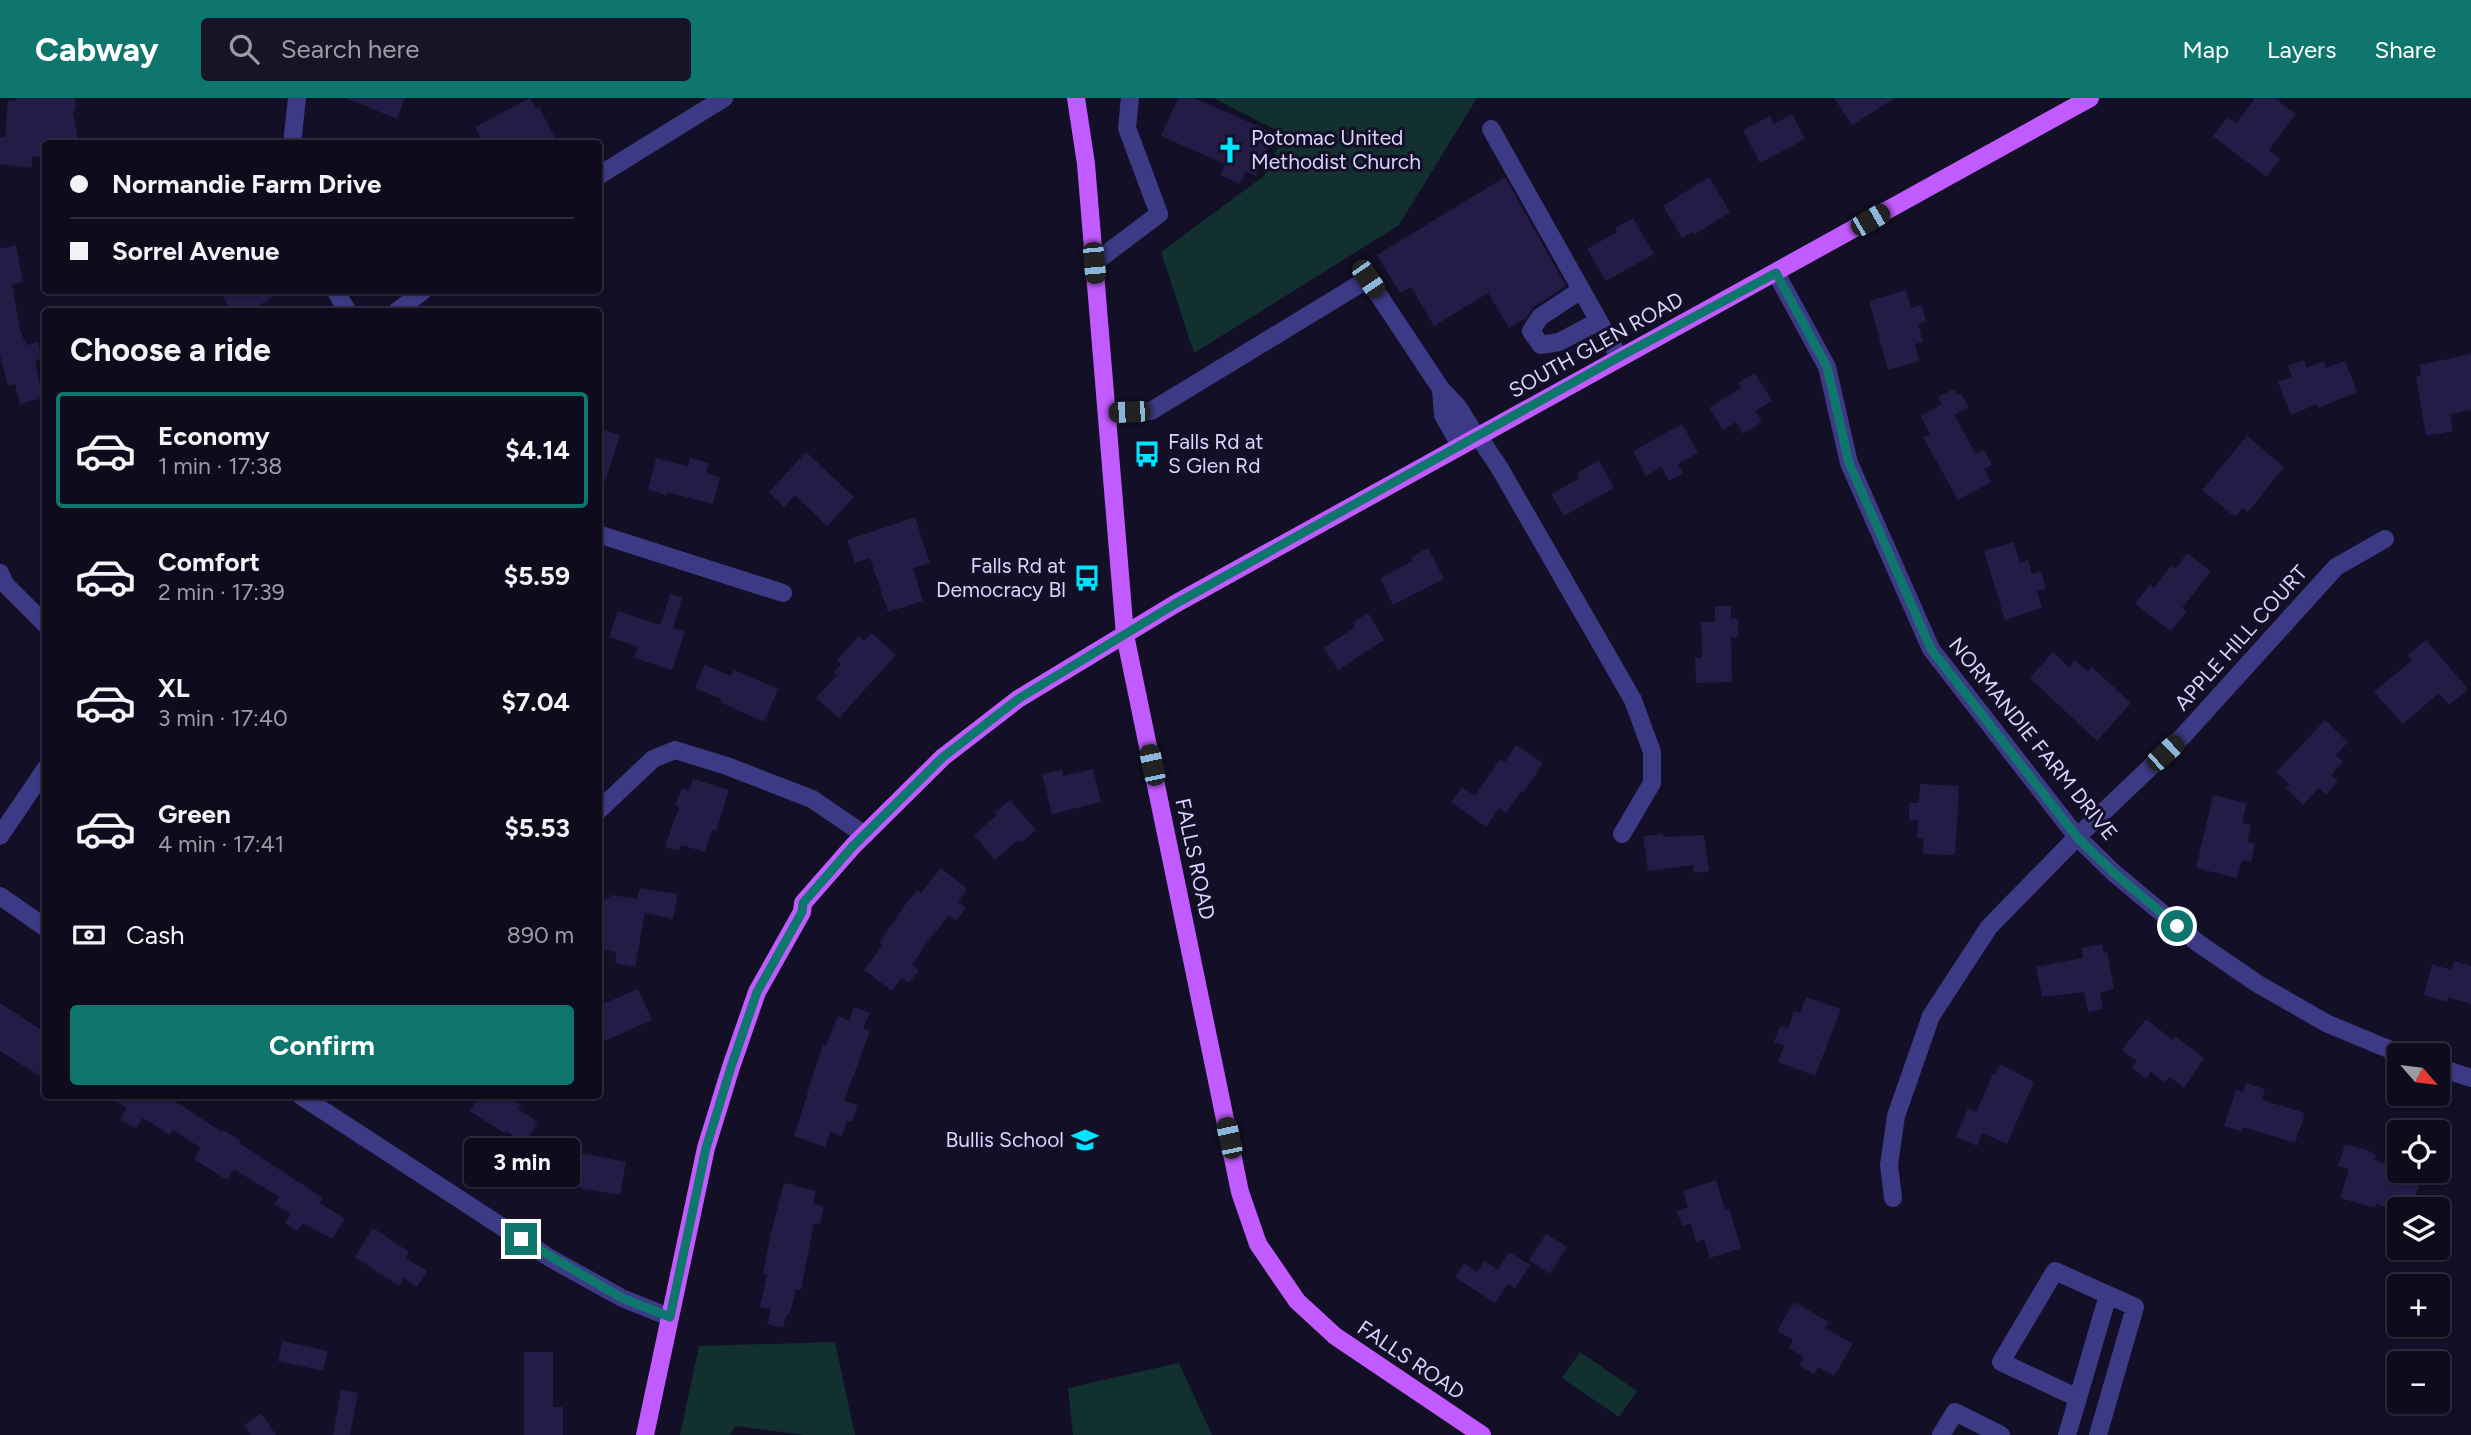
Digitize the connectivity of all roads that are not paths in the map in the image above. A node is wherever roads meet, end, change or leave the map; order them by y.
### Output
1 (297, 98) edge
2 (724, 98) edge
3 (1076, 98) edge
4 (1130, 98) edge
5 (2090, 98) edge
6 (1491, 129) dead end
7 (292, 140) edge
8 (602, 174) edge
9 (1094, 263) junction
10 (1776, 273) junction
11 (1581, 290) junction
12 (419, 294) edge
13 (401, 308) edge
14 (1599, 321) junction
15 (1619, 357) junction
16 (1441, 389) junction
17 (1107, 412) junction
18 (1477, 436) junction
19 (1460, 445) junction
20 (602, 535) edge
21 (2385, 539) dead end
22 (0, 573) edge
23 (783, 593) dead end
24 (42, 621) edge
25 (1125, 635) junction
26 (42, 774) edge
27 (602, 807) edge
28 (1622, 834) dead end
29 (865, 835) junction
30 (0, 836) edge
31 (2077, 837) junction
32 (0, 896) edge
33 (42, 925) edge
34 (2387, 1048) edge
35 (2450, 1071) edge
36 (2471, 1078) edge
37 (306, 1099) edge
38 (1893, 1198) dead end
39 (2108, 1295) junction
40 (670, 1317) junction
41 (2078, 1398) junction
42 (645, 1435) edge
43 (1482, 1435) edge
44 (1941, 1435) edge
45 (2001, 1435) edge
46 (2067, 1435) edge
47 (2098, 1435) edge

1 - 7 street
2 - 8 street
3 - 9 main road, FALLS ROAD
4 - 9 street
5 - 10 main road, SOUTH GLEN ROAD
6 - 11 street
9 - 17 main road, FALLS ROAD
10 - 15 main road, SOUTH GLEN ROAD
10 - 31 street, NORMANDIE FARM DRIVE
11 - 14 street
11 - 14 street
12 - 13 street
14 - 15 street
15 - 18 main road, SOUTH GLEN ROAD
16 - 17 street
16 - 18 street
16 - 19 street
17 - 25 main road, FALLS ROAD
18 - 19 main road, SOUTH GLEN ROAD
18 - 28 street
19 - 25 main road, SOUTH GLEN ROAD
20 - 23 street
21 - 31 street, APPLE HILL COURT
22 - 24 street
25 - 29 main road, SOUTH GLEN ROAD
25 - 43 main road, FALLS ROAD
26 - 30 street
27 - 29 street
29 - 40 main road, SOUTH GLEN ROAD
31 - 34 street, NORMANDIE FARM DRIVE
31 - 38 street, APPLE HILL COURT
32 - 33 street
35 - 36 street
37 - 40 street
39 - 41 street
39 - 41 street
39 - 47 street
40 - 42 main road, SOUTH GLEN ROAD
41 - 46 street
44 - 45 street

